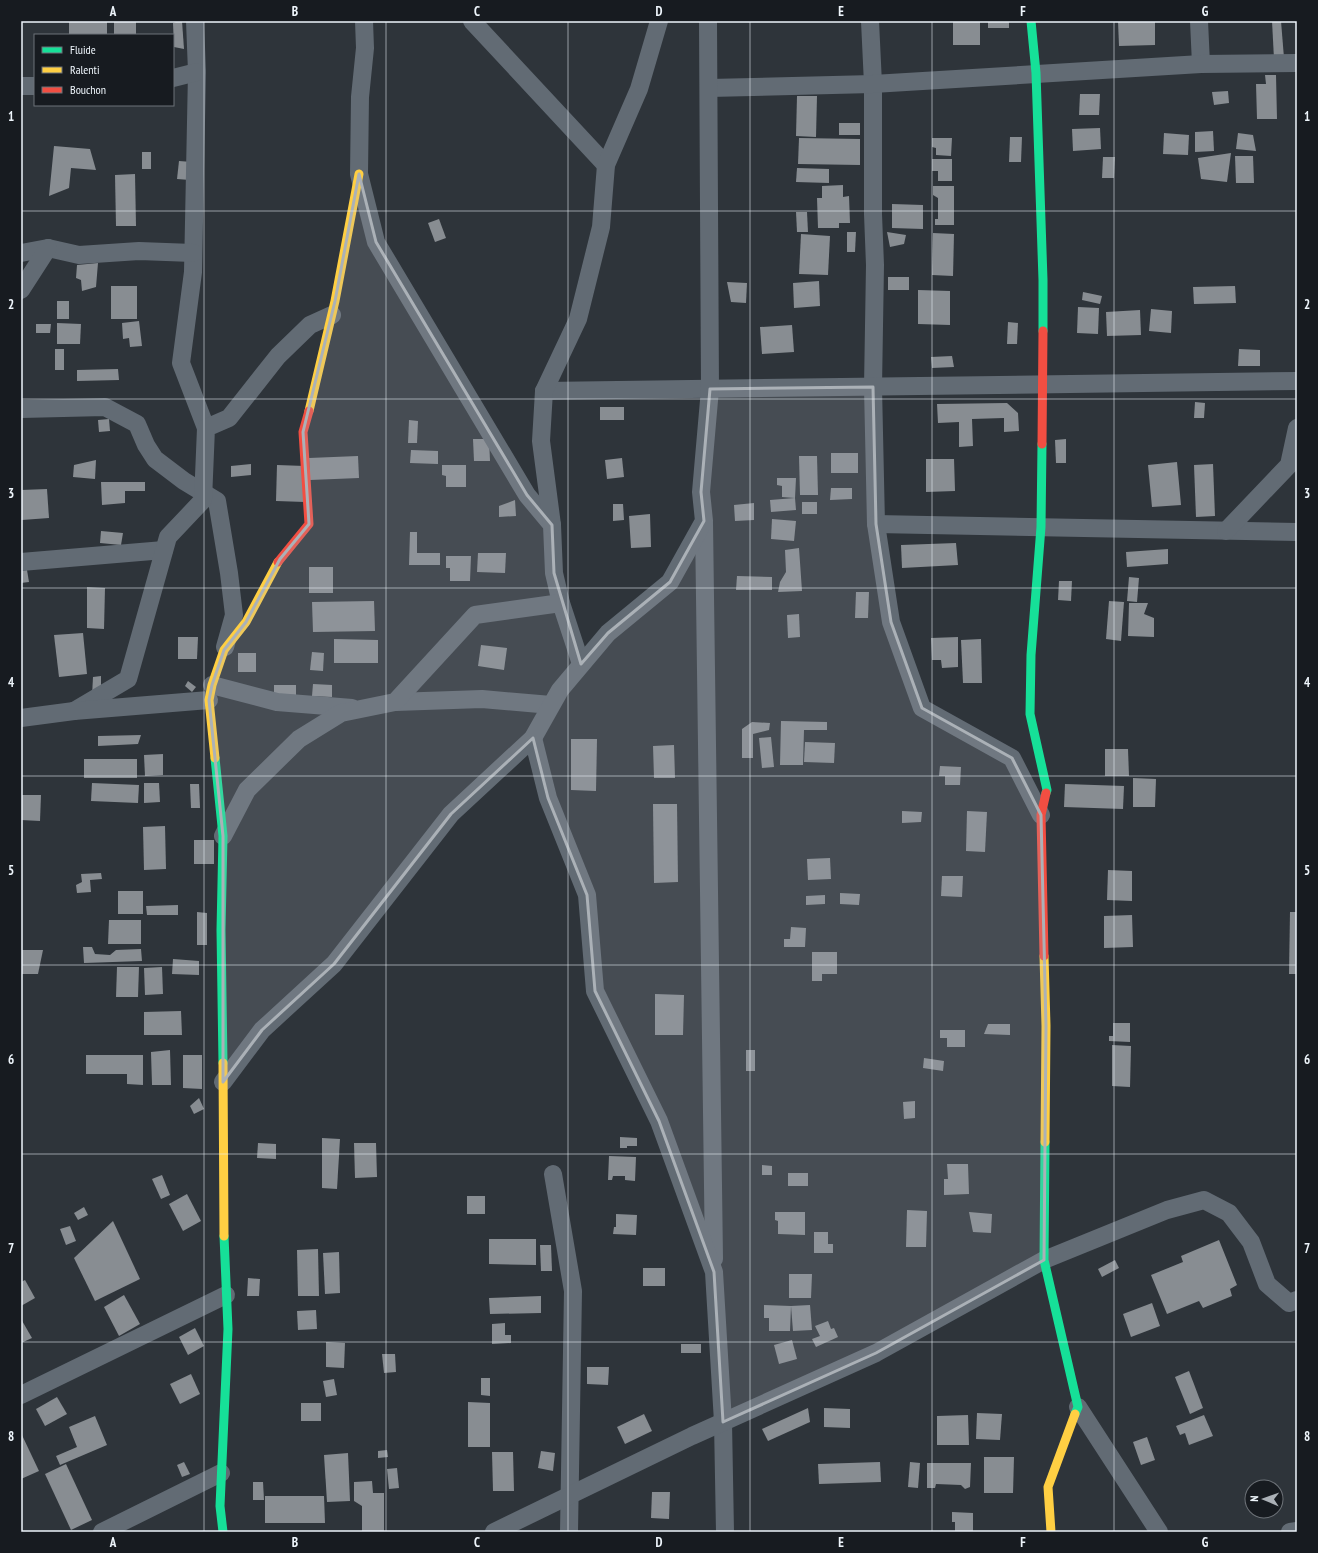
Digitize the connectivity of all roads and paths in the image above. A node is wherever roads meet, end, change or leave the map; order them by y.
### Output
1 (195, 21) edge
2 (364, 21) edge
3 (472, 21) edge
4 (660, 21) edge
5 (708, 21) edge
6 (870, 21) edge
7 (1032, 21) edge
8 (1199, 21) edge
9 (1297, 63) edge
10 (1201, 64) junction
11 (197, 72) junction
12 (1036, 73) junction
13 (174, 78) edge
14 (873, 84) junction
15 (21, 86) edge
16 (34, 86) edge
17 (709, 88) junction
18 (606, 166) junction
19 (359, 174) junction
20 (48, 248) junction
21 (21, 253) edge
22 (193, 253) junction
23 (21, 290) edge
24 (332, 315) junction
25 (1297, 381) edge
26 (1043, 385) junction
27 (873, 387) junction
28 (710, 389) junction
29 (544, 391) junction
30 (21, 409) edge
31 (206, 428) junction
32 (1297, 428) edge
33 (203, 494) junction
34 (704, 521) junction
35 (876, 524) junction
36 (552, 525) junction
37 (1041, 528) junction
38 (1226, 531) junction
39 (1297, 532) edge
40 (164, 550) junction
41 (21, 562) edge
42 (561, 603) junction
43 (224, 650) junction
44 (581, 664) junction
45 (210, 692) junction
46 (400, 697) junction
47 (551, 705) junction
48 (363, 708) junction
49 (74, 711) junction
50 (21, 718) edge
51 (533, 738) junction
52 (1041, 816) junction
53 (223, 836) junction
54 (224, 1082) junction
55 (553, 1174) dead end
56 (1044, 1260) junction
57 (714, 1272) junction
58 (226, 1295) junction
59 (1297, 1300) edge
60 (21, 1395) edge
61 (1078, 1407) junction
62 (723, 1422) junction
63 (221, 1473) junction
64 (570, 1495) junction
65 (1297, 1531) edge
66 (102, 1532) edge
67 (223, 1532) edge
68 (494, 1532) edge
69 (569, 1532) edge
70 (725, 1532) edge
71 (1051, 1532) edge
72 (1159, 1532) edge
73 (1290, 1532) edge

1 - 11 street
2 - 19 street
3 - 18 street
4 - 18 street
5 - 17 street
6 - 14 street
7 - 12 street
8 - 10 street
9 - 10 street
10 - 12 street
11 - 13 street
11 - 22 street
12 - 14 street
12 - 26 street
14 - 17 street
14 - 27 street
15 - 16 street
17 - 28 street
18 - 29 street
19 - 24 street
19 - 36 street
20 - 21 street
20 - 22 street
20 - 23 street
22 - 31 street
24 - 31 street
24 - 43 street
25 - 26 street
26 - 27 street
26 - 37 street
27 - 28 street
27 - 35 street
28 - 29 street
28 - 34 street
29 - 36 street
30 - 33 street
31 - 33 street
32 - 38 street
33 - 40 street
33 - 43 street
34 - 44 street
34 - 57 street
35 - 37 street
35 - 52 street
36 - 42 street
37 - 38 street
37 - 52 street
38 - 39 street
40 - 41 street
40 - 49 street
42 - 44 street
42 - 46 street
43 - 45 street
44 - 47 street
45 - 48 street
45 - 49 street
45 - 53 street
46 - 47 street
46 - 48 street
47 - 51 street
48 - 53 street
49 - 50 street
51 - 54 street
51 - 57 street
52 - 56 street
53 - 54 street
54 - 58 street
55 - 64 street
56 - 59 street
56 - 61 street
56 - 62 street
57 - 62 street
58 - 60 street
58 - 63 street
61 - 71 street
61 - 72 street
62 - 64 street
62 - 70 street
63 - 66 street
63 - 67 street
64 - 68 street
64 - 69 street
65 - 73 street

